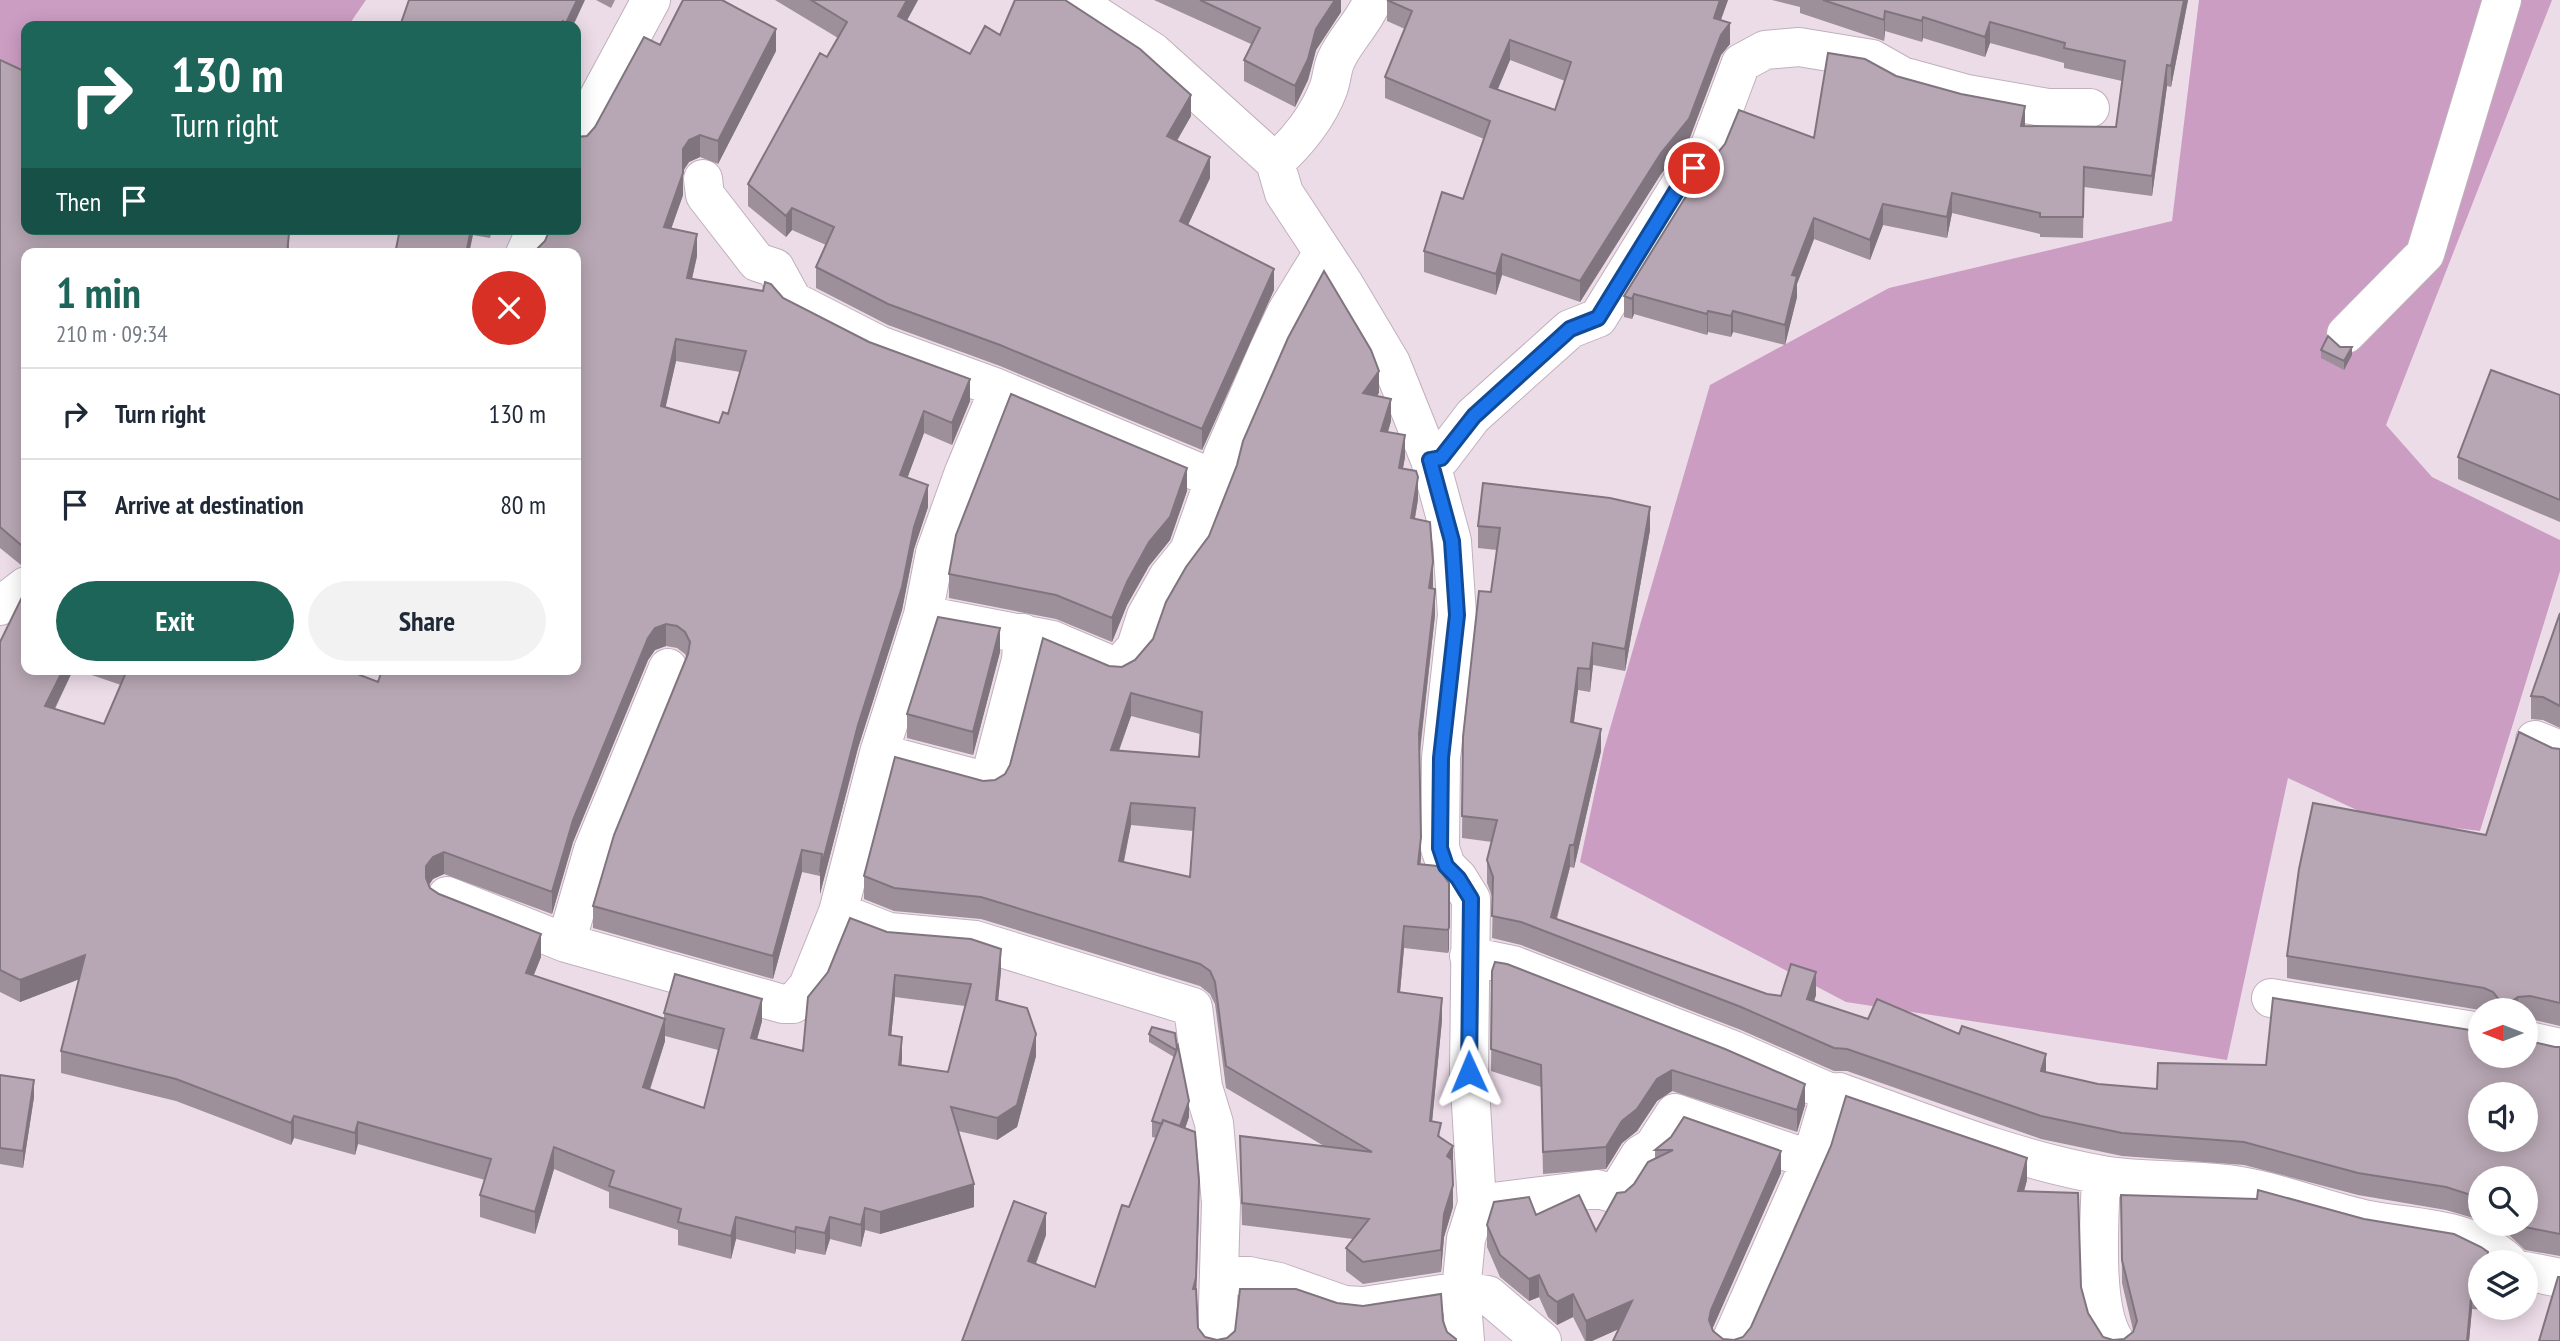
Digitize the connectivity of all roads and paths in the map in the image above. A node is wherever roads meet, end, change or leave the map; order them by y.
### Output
1 (651, 0) edge
2 (1073, 0) edge
3 (1373, 0) edge
4 (2502, 0) edge
5 (2091, 108) dead end
6 (581, 130) edge
7 (1275, 162) junction
8 (703, 179) dead end
9 (1322, 254) junction
10 (2346, 334) dead end
11 (992, 386) junction
12 (1430, 460) junction
13 (1217, 480) junction
14 (21, 590) edge
15 (0, 606) edge
16 (923, 615) junction
17 (1023, 633) junction
18 (668, 668) dead end
19 (879, 753) junction
20 (447, 896) edge
21 (838, 912) junction
22 (566, 943) junction
23 (1469, 956) junction
24 (2271, 998) edge
25 (2468, 1030) edge
26 (2538, 1043) edge
27 (2560, 1048) edge
28 (1831, 1093) junction
29 (1811, 1160) junction
30 (2101, 1175) junction
31 (1477, 1204) junction
32 (2495, 1250) edge
33 (2538, 1274) edge
34 (1219, 1275) junction
35 (2560, 1278) edge
36 (1461, 1291) junction
37 (1217, 1341) edge
38 (1465, 1341) edge
39 (1542, 1341) edge
40 (1731, 1341) edge
41 (2115, 1341) edge

1 - 6 street
2 - 7 street
3 - 7 street
4 - 10 street
5 - 12 street
7 - 9 street
8 - 11 street
9 - 12 street
9 - 13 street
11 - 13 street
11 - 16 street
12 - 23 street
13 - 17 street
14 - 15 street
16 - 17 street
16 - 19 street
17 - 19 street
18 - 22 street
19 - 21 street
20 - 22 street
21 - 22 street
21 - 34 street
23 - 28 street
23 - 31 street
24 - 25 street
26 - 27 street
28 - 29 street
28 - 30 street
29 - 31 street
29 - 40 street
30 - 32 street
30 - 41 street
31 - 36 street
33 - 35 street
34 - 36 street
34 - 37 street
36 - 38 street
36 - 39 street

